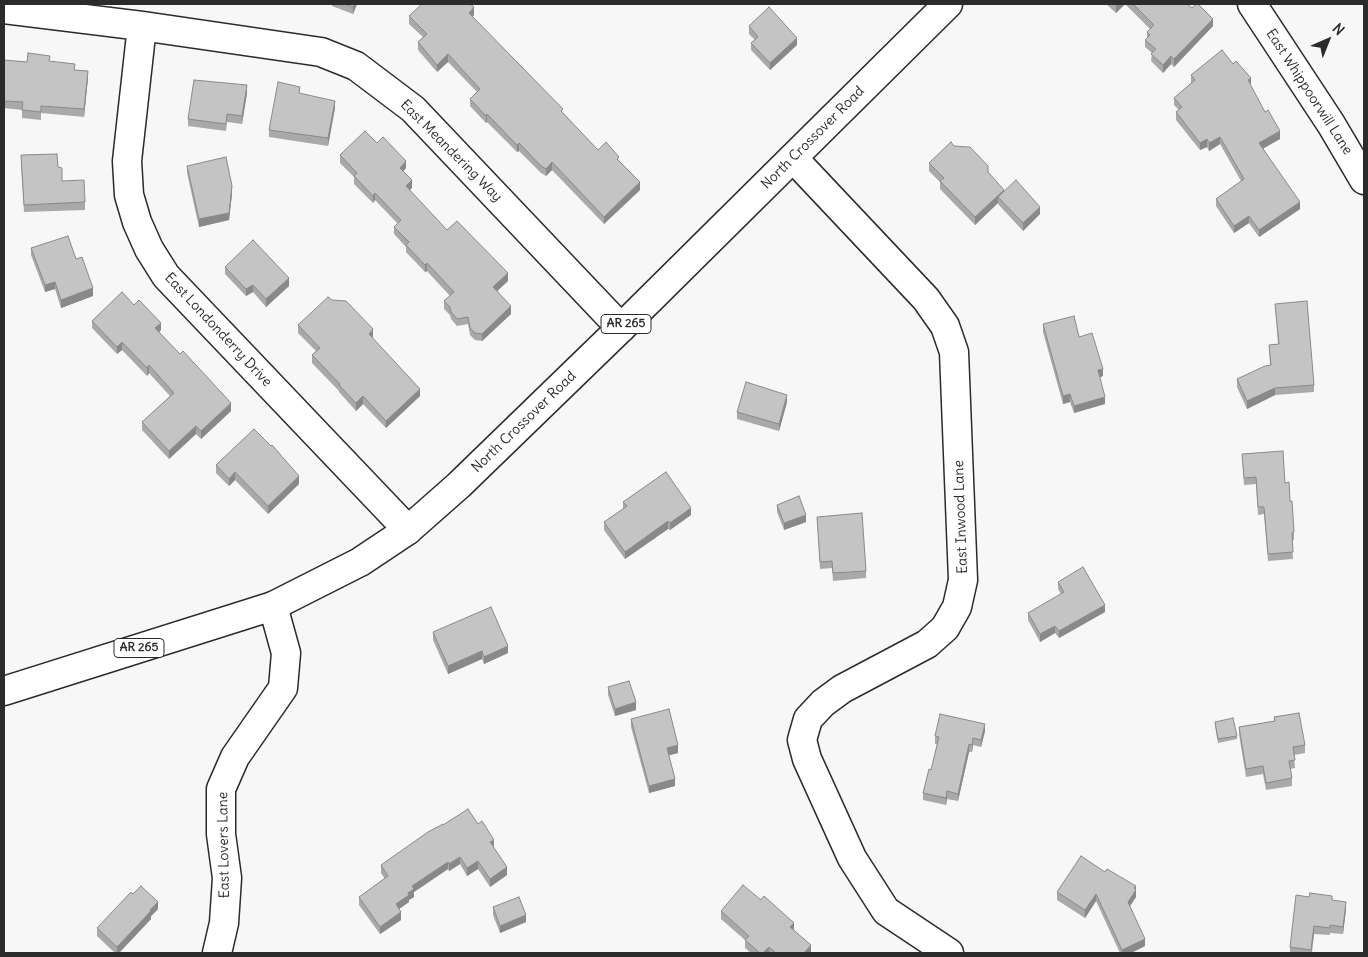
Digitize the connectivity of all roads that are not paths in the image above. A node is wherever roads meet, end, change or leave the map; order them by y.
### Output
1 (948, 4) edge
2 (1252, 4) edge
3 (4, 9) edge
4 (142, 26) junction
5 (793, 158) junction
6 (1364, 180) edge
7 (621, 328) junction
8 (408, 530) junction
9 (273, 606) junction
10 (4, 691) edge
11 (217, 953) edge
12 (949, 953) edge

1 - 5 street, North Crossover Road / AR 265
2 - 6 street, East Whippoorwill Lane
3 - 4 street, East Meandering Way
4 - 7 street, East Meandering Way
4 - 8 street, East Londonderry Drive
5 - 7 street, North Crossover Road / AR 265
5 - 12 street, East Inwood Lane
7 - 8 street, North Crossover Road / AR 265
8 - 9 street, North Crossover Road / AR 265
9 - 10 street, North Crossover Road / AR 265
9 - 11 street, East Lovers Lane

